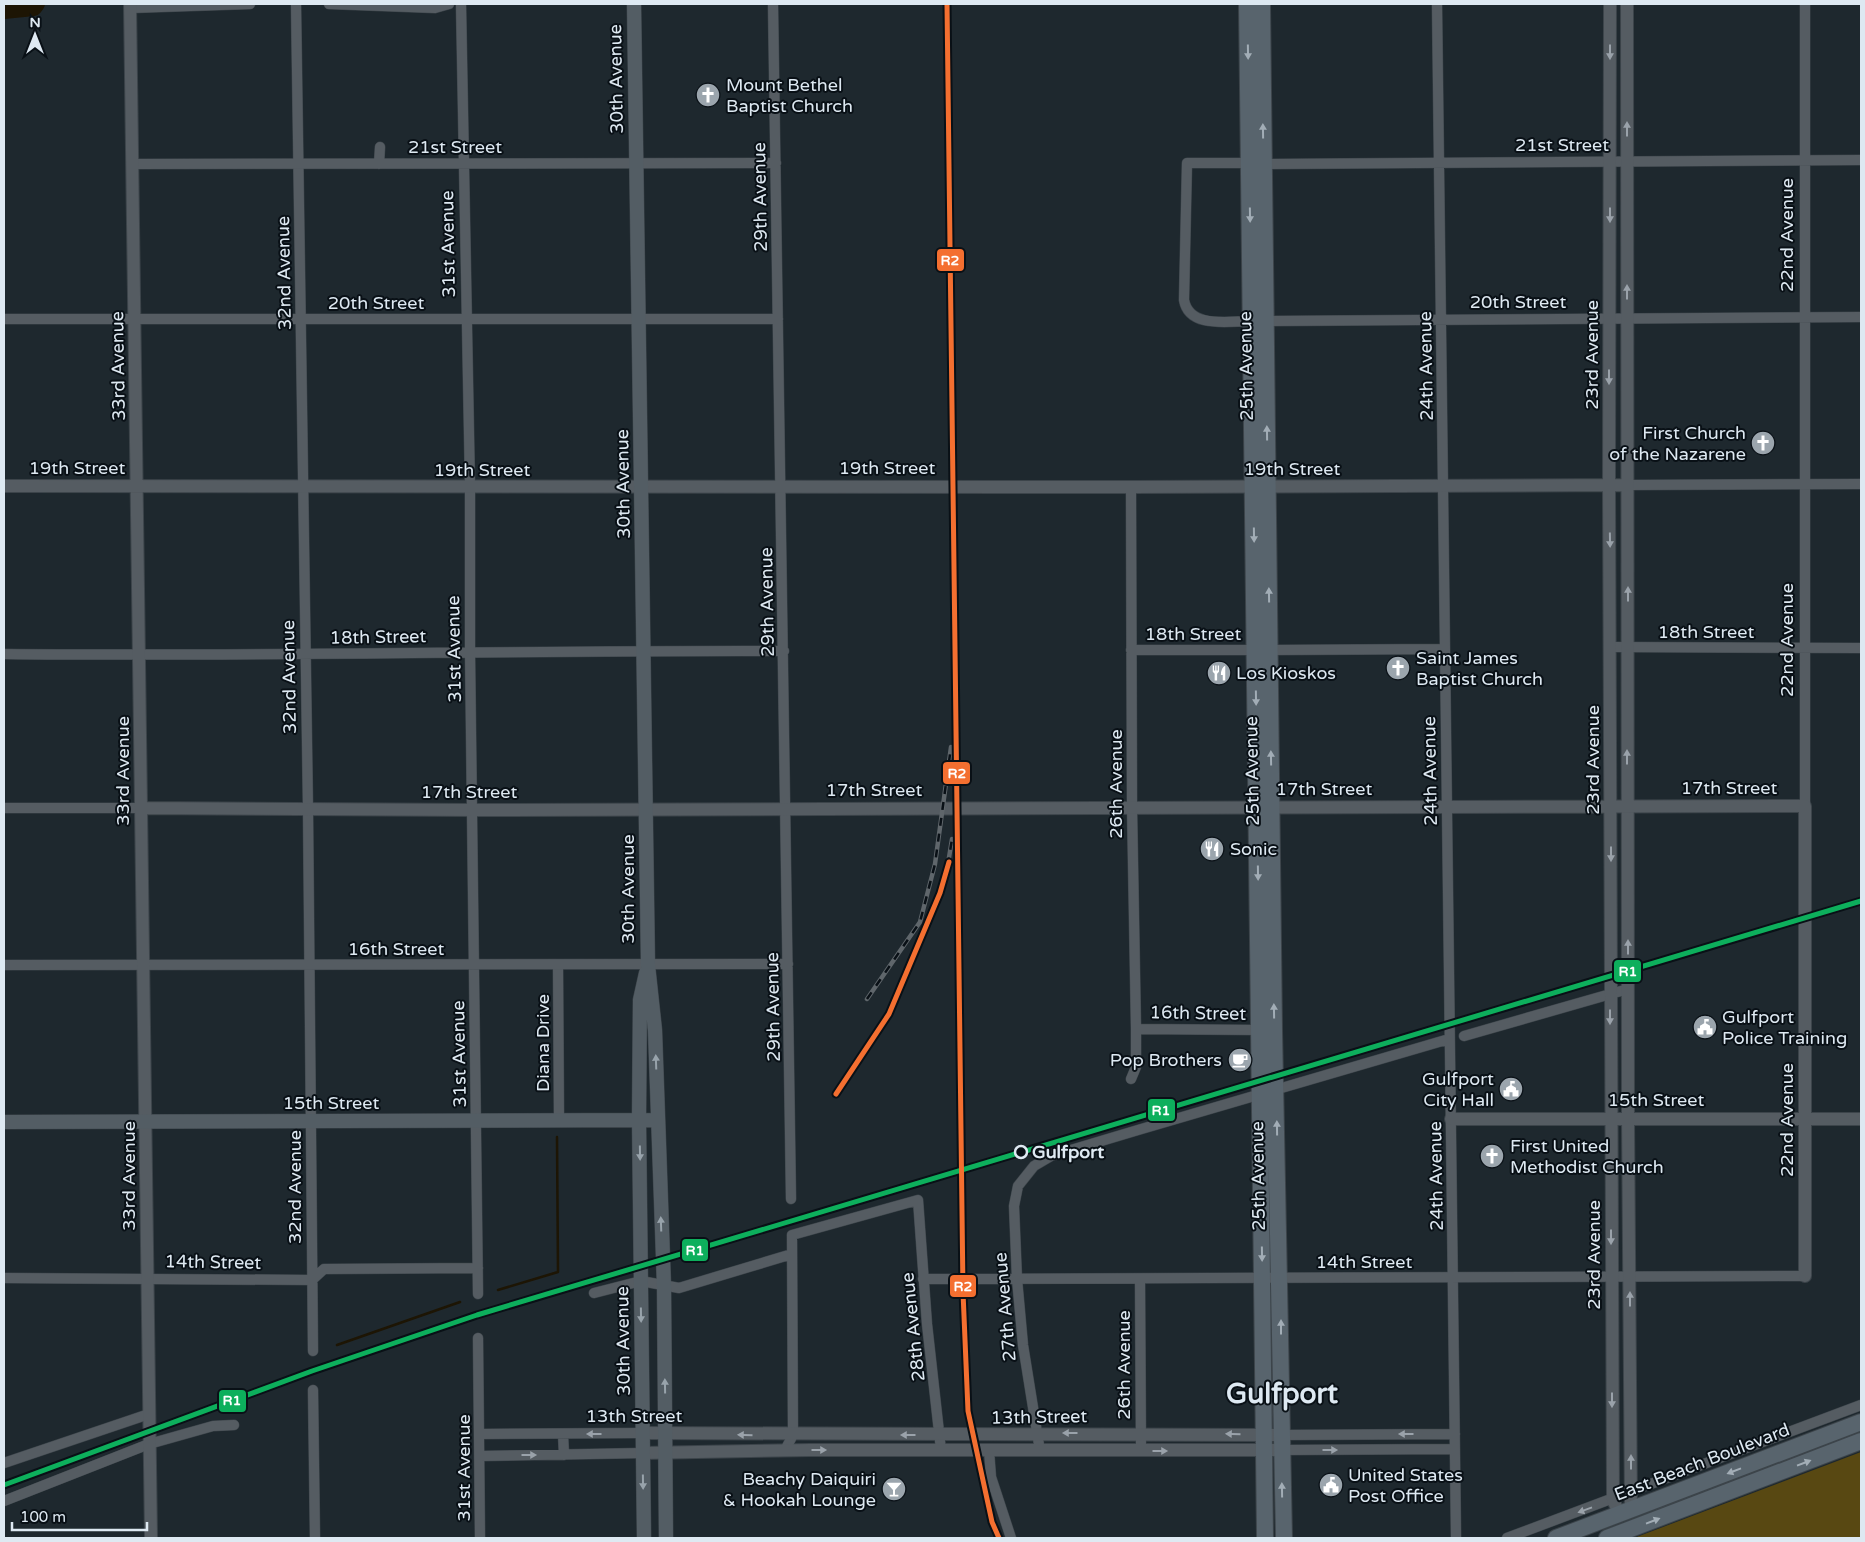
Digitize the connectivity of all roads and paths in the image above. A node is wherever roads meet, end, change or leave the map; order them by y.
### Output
1 (250, 4) edge
2 (296, 4) edge
3 (329, 4) edge
4 (449, 4) edge
5 (461, 4) edge
6 (634, 4) edge
7 (773, 4) edge
8 (1247, 4) edge
9 (1262, 4) edge
10 (1438, 4) edge
11 (1610, 4) edge
12 (1627, 4) edge
13 (1805, 4) edge
14 (130, 6) edge
15 (380, 147) dead end
16 (1610, 160) junction
17 (1627, 160) junction
18 (1805, 160) junction
19 (1861, 160) edge
20 (1439, 162) junction
21 (463, 163) junction
22 (636, 163) junction
23 (776, 163) junction
24 (1257, 163) junction
25 (134, 164) junction
26 (298, 164) junction
27 (379, 164) junction
28 (1184, 300) joint
29 (1609, 317) junction
30 (1627, 317) junction
31 (1805, 317) junction
32 (1861, 317) edge
33 (4, 319) edge
34 (135, 319) junction
35 (778, 319) junction
36 (1442, 319) junction
37 (302, 320) junction
38 (466, 320) junction
39 (638, 320) junction
40 (1259, 321) junction
41 (1805, 484) junction
42 (1861, 484) edge
43 (1443, 485) junction
44 (1609, 485) junction
45 (1628, 485) junction
46 (4, 486) edge
47 (138, 486) junction
48 (302, 486) junction
49 (642, 486) junction
50 (781, 486) junction
51 (1261, 486) junction
52 (470, 487) junction
53 (1131, 487) junction
54 (1611, 647) junction
55 (1628, 647) junction
56 (1805, 648) junction
57 (1861, 648) edge
58 (644, 650) junction
59 (1131, 650) junction
60 (1263, 650) junction
61 (1445, 650) junction
62 (784, 651) junction
63 (470, 652) junction
64 (4, 654) edge
65 (305, 654) junction
66 (140, 656) junction
67 (1265, 806) junction
68 (1447, 806) junction
69 (1611, 806) junction
70 (1628, 806) junction
71 (1805, 806) junction
72 (786, 807) junction
73 (1132, 807) junction
74 (4, 808) edge
75 (141, 808) junction
76 (647, 808) junction
77 (308, 809) junction
78 (473, 810) junction
79 (648, 964) junction
80 (788, 964) junction
81 (4, 965) edge
82 (309, 965) junction
83 (474, 965) junction
84 (558, 965) junction
85 (144, 966) junction
86 (1628, 989) junction
87 (1610, 993) junction
88 (1136, 1028) junction
89 (1260, 1030) junction
90 (1464, 1036) dead end
91 (1449, 1039) junction
92 (1131, 1079) dead end
93 (1276, 1088) junction
94 (1260, 1093) junction
95 (1610, 1118) junction
96 (1628, 1118) junction
97 (1451, 1119) junction
98 (1805, 1119) junction
99 (1861, 1119) edge
100 (639, 1120) junction
101 (658, 1120) junction
102 (559, 1121) junction
103 (4, 1122) edge
104 (147, 1122) junction
105 (311, 1122) junction
106 (477, 1122) junction
107 (791, 1199) dead end
108 (1611, 1217) junction
109 (1629, 1225) junction
110 (792, 1254) junction
111 (478, 1268) junction
112 (1805, 1276) joint
113 (1611, 1277) junction
114 (1630, 1277) junction
115 (4, 1278) edge
116 (148, 1278) junction
117 (1263, 1278) junction
118 (1280, 1278) junction
119 (1453, 1278) junction
120 (924, 1279) junction
121 (1017, 1279) junction
122 (1140, 1279) junction
123 (312, 1280) junction
124 (641, 1281) junction
125 (664, 1286) junction
126 (594, 1293) dead end
127 (478, 1294) dead end
128 (478, 1338) dead end
129 (313, 1351) dead end
130 (313, 1390) dead end
131 (1861, 1405) edge
132 (149, 1414) junction
133 (1861, 1422) edge
134 (234, 1425) dead end
135 (643, 1433) junction
136 (1141, 1433) junction
137 (480, 1434) junction
138 (564, 1434) junction
139 (666, 1434) junction
140 (1038, 1434) junction
141 (1455, 1434) junction
142 (793, 1435) junction
143 (941, 1436) junction
144 (1861, 1441) edge
145 (1264, 1442) junction
146 (1281, 1442) junction
147 (149, 1444) junction
148 (1455, 1449) junction
149 (785, 1450) junction
150 (941, 1450) junction
151 (989, 1450) junction
152 (1040, 1451) junction
153 (1141, 1451) junction
154 (643, 1453) junction
155 (666, 1453) junction
156 (564, 1455) junction
157 (480, 1456) junction
158 (4, 1463) edge
159 (1631, 1493) junction
160 (1613, 1500) junction
161 (4, 1501) edge
162 (1625, 1513) junction
163 (151, 1538) edge
164 (315, 1538) edge
165 (480, 1538) edge
166 (644, 1538) edge
167 (666, 1538) edge
168 (1011, 1538) edge
169 (1265, 1538) edge
170 (1284, 1538) edge
171 (1456, 1538) edge
172 (1507, 1538) edge
173 (1556, 1538) edge
174 (1607, 1538) edge

1 - 14 street
2 - 26 street, 32nd Avenue
3 - 4 street
5 - 21 street, 31st Avenue
6 - 22 main road, 30th Avenue
7 - 23 street, 29th Avenue
8 -> 24 main road, 25th Avenue
24 -> 9 main road, 25th Avenue
10 - 20 street, 24th Avenue
11 -> 16 street, 23rd Avenue
17 -> 12 street, 23rd Avenue
13 - 18 street, 22nd Avenue
14 - 25 street, 33rd Avenue
15 - 27 street
16 - 17 street, 21st Street
16 - 20 street, 21st Street
16 -> 29 street, 23rd Avenue
17 - 18 street, 21st Street
30 -> 17 street, 23rd Avenue
18 - 19 street, 21st Street
18 - 31 street, 22nd Avenue
20 - 24 street, 21st Street
20 - 36 street, 24th Avenue
21 - 22 street, 21st Street
21 - 27 street, 21st Street
21 - 38 street, 31st Avenue
22 - 23 street, 21st Street
22 - 39 main road, 30th Avenue
23 - 35 street, 29th Avenue
24 - 28 street, 21st Street
24 - 40 main road, 25th Avenue
25 - 26 street, 21st Street
25 - 34 street, 33rd Avenue
26 - 27 street, 21st Street
26 - 37 street, 32nd Avenue
28 - 40 street, 20th Street
29 - 30 street, 20th Street
29 - 36 street, 20th Street
29 -> 44 street, 23rd Avenue
30 - 31 street, 20th Street
30 - 45 street, 23rd Avenue
31 - 32 street, 20th Street
31 - 41 street, 22nd Avenue
33 - 34 street, 20th Street
34 - 37 street, 20th Street
34 - 47 street, 33rd Avenue
35 - 39 street, 20th Street
35 - 50 street, 29th Avenue
36 - 40 street, 20th Street
36 - 43 street, 24th Avenue
37 - 38 street, 20th Street
37 - 48 street, 32nd Avenue
38 - 39 street, 20th Street
38 - 52 street, 31st Avenue
39 - 49 main road, 30th Avenue
40 - 51 main road, 25th Avenue
41 - 42 street, 19th Street
41 - 45 street, 19th Street
41 - 56 street, 22nd Avenue
43 - 44 street, 19th Street
43 - 51 street, 19th Street
43 - 61 street, 24th Avenue
44 - 45 street, 19th Street
44 -> 54 street, 23rd Avenue
55 -> 45 street, 23rd Avenue
46 - 47 street, 19th Street
47 - 48 street, 19th Street
47 - 66 street, 33rd Avenue
48 - 52 street, 19th Street
48 - 65 street, 32nd Avenue
49 - 50 street, 19th Street
49 - 52 street, 19th Street
49 - 58 main road, 30th Avenue
50 - 53 street, 19th Street
50 - 62 street, 29th Avenue
51 - 53 street, 19th Street
51 - 60 main road, 25th Avenue
52 - 63 street, 31st Avenue
53 - 59 street, 26th Avenue
54 - 55 street, 18th Street
54 - 69 street, 23rd Avenue
55 - 56 street, 18th Street
70 -> 55 street, 23rd Avenue
56 - 57 street, 18th Street
56 - 71 street, 22nd Avenue
58 - 62 street, 18th Street
58 - 63 street, 18th Street
58 - 76 main road, 30th Avenue
59 - 60 street, 18th Street
59 - 73 street, 26th Avenue
60 - 61 street, 18th Street
60 - 67 main road, 25th Avenue
61 - 68 street, 24th Avenue
62 - 72 street, 29th Avenue
63 - 65 street, 18th Street
63 - 78 street, 31st Avenue
64 - 66 street, 18th Street
65 - 66 street, 18th Street
65 - 77 street, 32nd Avenue
66 - 75 street, 33rd Avenue
67 - 68 street, 17th Street
67 - 73 street, 17th Street
67 -> 89 main road, 25th Avenue
93 -> 67 main road, 25th Avenue
68 - 69 street, 17th Street
68 - 91 street, 24th Avenue
69 - 70 street, 17th Street
69 -> 87 street, 23rd Avenue
70 - 71 street, 17th Street
86 -> 70 street, 23rd Avenue
71 - 98 street, 22nd Avenue
72 - 73 street, 17th Street
72 - 76 street, 17th Street
72 - 80 street, 29th Avenue
73 - 88 street, 26th Avenue
74 - 75 street, 17th Street
75 - 77 street, 17th Street
75 - 85 street, 33rd Avenue
76 - 78 street, 17th Street
76 - 79 main road, 30th Avenue
77 - 78 street, 17th Street
77 - 82 street, 32nd Avenue
78 - 83 street, 31st Avenue
79 - 80 street, 16th Street
79 - 84 street, 16th Street
79 - 100 main road, 30th Avenue
101 -> 79 main road, 30th Avenue
80 - 107 street, 29th Avenue
81 - 85 street, 16th Street
82 - 83 street, 16th Street
82 - 85 street, 16th Street
82 - 105 street, 32nd Avenue
83 - 84 street, 16th Street
83 - 106 street, 31st Avenue
84 - 102 street, Diana Drive
85 - 104 street, 33rd Avenue
86 - 87 street
86 - 96 street, 23rd Avenue
87 - 90 street
87 -> 95 street, 23rd Avenue
88 - 89 street, 16th Street
88 - 92 street, 26th Avenue
89 - 94 main road, 25th Avenue
91 - 93 street
91 - 97 street, 24th Avenue
93 - 94 street
118 -> 93 main road, 25th Avenue
94 -> 117 main road, 25th Avenue
94 - 121 street, 27th Avenue
95 - 96 street, 15th Street
95 - 97 street, 15th Street
95 - 108 street, 23rd Avenue
96 - 98 street, 15th Street
96 - 109 street, 23rd Avenue
97 - 119 street, 24th Avenue
98 - 99 street, 15th Street
98 - 112 street, 22nd Avenue
100 - 101 main road, 15th Street
100 - 102 main road, 15th Street
100 -> 124 main road, 30th Avenue
125 -> 101 main road, 30th Avenue
102 - 106 main road, 15th Street
103 - 104 main road, 15th Street
104 - 105 main road, 15th Street
104 - 116 street, 33rd Avenue
105 - 106 main road, 15th Street
105 - 123 street, 32nd Avenue
106 - 111 street, 31st Avenue
108 - 109 street
108 -> 113 street, 23rd Avenue
109 - 114 street, 23rd Avenue
110 - 120 street, 28th Avenue
110 - 125 street
110 - 142 street
111 - 123 street
111 - 127 street, 31st Avenue
112 - 114 street, 14th Street
113 - 114 street, 14th Street
113 - 119 street, 14th Street
113 -> 160 street, 23rd Avenue
159 -> 114 street, 23rd Avenue
115 - 116 street, 14th Street
116 - 123 street, 14th Street
116 - 132 street, 33rd Avenue
117 - 118 street, 14th Street
117 - 122 street, 14th Street
117 - 145 main road, 25th Avenue
118 - 119 street, 14th Street
146 -> 118 main road, 25th Avenue
119 - 141 street, 24th Avenue
120 - 121 street, 14th Street
120 - 143 street, 28th Avenue
121 - 122 street, 14th Street
121 - 140 street, 27th Avenue
122 - 136 street, 26th Avenue
123 - 129 street, 32nd Avenue
124 - 125 street
124 - 126 street
124 -> 135 main road, 30th Avenue
139 -> 125 main road, 30th Avenue
128 - 137 street, 31st Avenue
130 - 164 street
131 - 159 street
132 - 147 street, 33rd Avenue
132 - 158 street
133 -> 162 main road, East Beach Boulevard
134 - 147 street
135 -> 138 street, 13th Street
135 - 139 street, 13th Street
135 - 154 main road, 30th Avenue
136 -> 140 street, 13th Street
145 -> 136 street, 13th Street
136 - 153 street, 26th Avenue
137 - 138 street, 13th Street
137 - 157 street, 31st Avenue
138 - 156 street, 13th Street
142 -> 139 street, 13th Street
139 - 155 main road, 30th Avenue
140 - 143 street, 13th Street
140 - 152 street, 27th Avenue
141 -> 146 street, 13th Street
141 - 148 street, 24th Avenue
143 -> 142 street, 13th Street
142 - 149 street
143 - 150 street, 28th Avenue
174 -> 144 main road
145 - 146 street, 13th Street
153 -> 145 street, 13th Street
145 - 169 main road, 25th Avenue
146 -> 148 street, 13th Street
170 -> 146 main road, 25th Avenue
147 - 161 street
147 - 163 street, 33rd Avenue
148 - 171 street, 24th Avenue
149 -> 150 street, 13th Street
149 - 155 street, 13th Street
150 - 151 street, 13th Street
151 - 152 street, 13th Street
151 - 168 street
152 - 153 street, 13th Street
154 - 155 street, 13th Street
154 - 156 street, 13th Street
154 -> 166 main road, 30th Avenue
155 - 167 main road, 30th Avenue
157 -> 156 street, 13th Street
157 - 165 street, 31st Avenue
159 - 160 street
159 - 162 street, 23rd Avenue
160 - 162 street, 23rd Avenue
160 -> 172 street
162 - 173 main road, East Beach Boulevard

